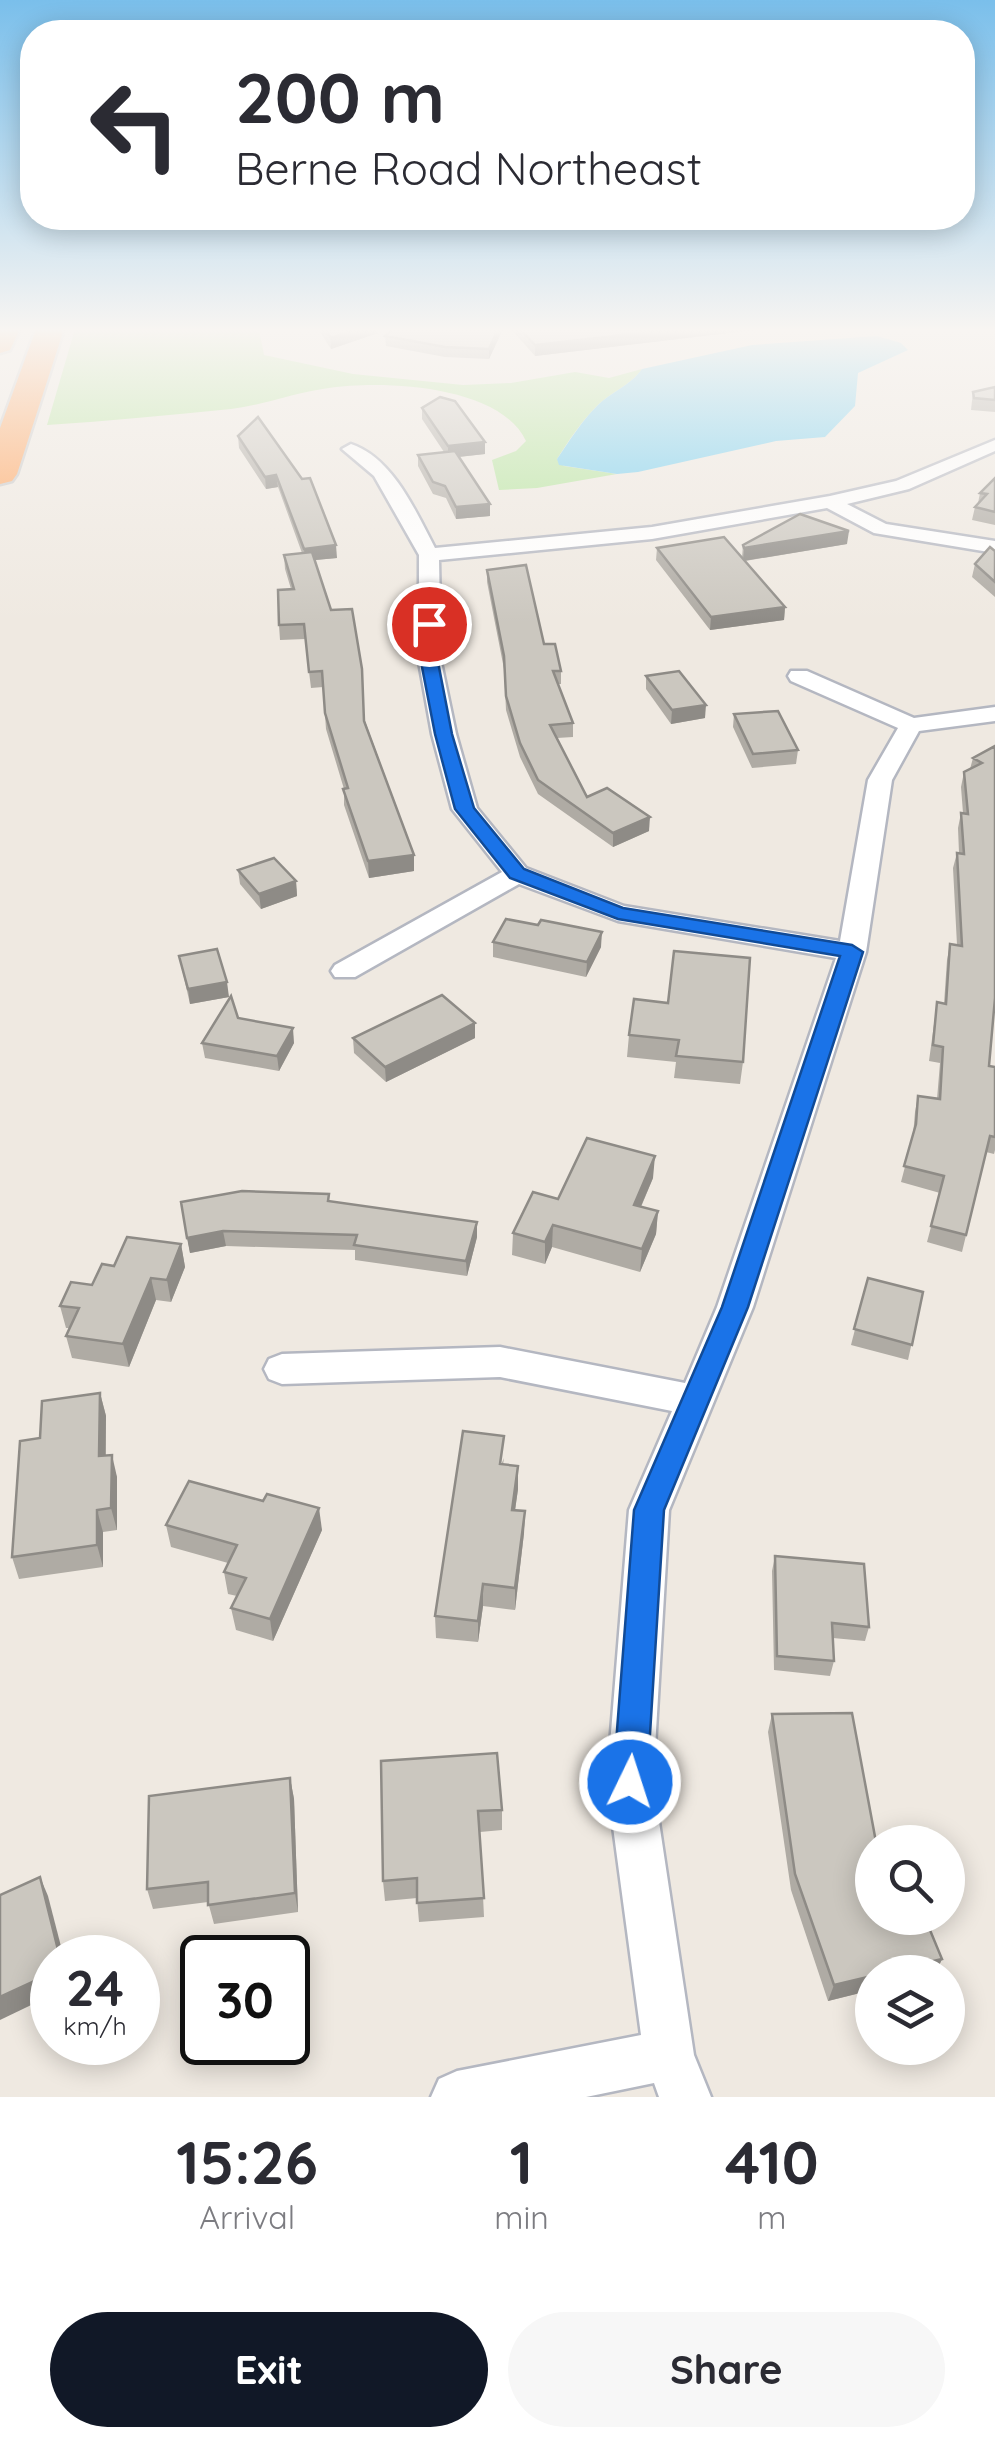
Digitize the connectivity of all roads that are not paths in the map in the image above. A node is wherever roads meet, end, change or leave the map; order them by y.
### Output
1 (16, 427) edge
2 (995, 446) edge
3 (351, 449) dead end
4 (0, 474) edge
5 (830, 502) junction
6 (995, 547) edge
7 (429, 555) junction
8 (799, 676) dead end
9 (995, 714) edge
10 (911, 725) junction
11 (517, 874) junction
12 (852, 952) junction
13 (345, 971) dead end
14 (282, 1369) dead end
15 (696, 1400) junction
16 (677, 2076) edge
17 (457, 2097) edge

1 - 4 highway
2 - 5 street
3 - 7 street
5 - 6 street
5 - 7 street
7 - 11 street
8 - 10 street
9 - 10 street
10 - 12 street
11 - 12 street
11 - 13 street
12 - 15 street
14 - 15 street
15 - 16 street
16 - 17 street

